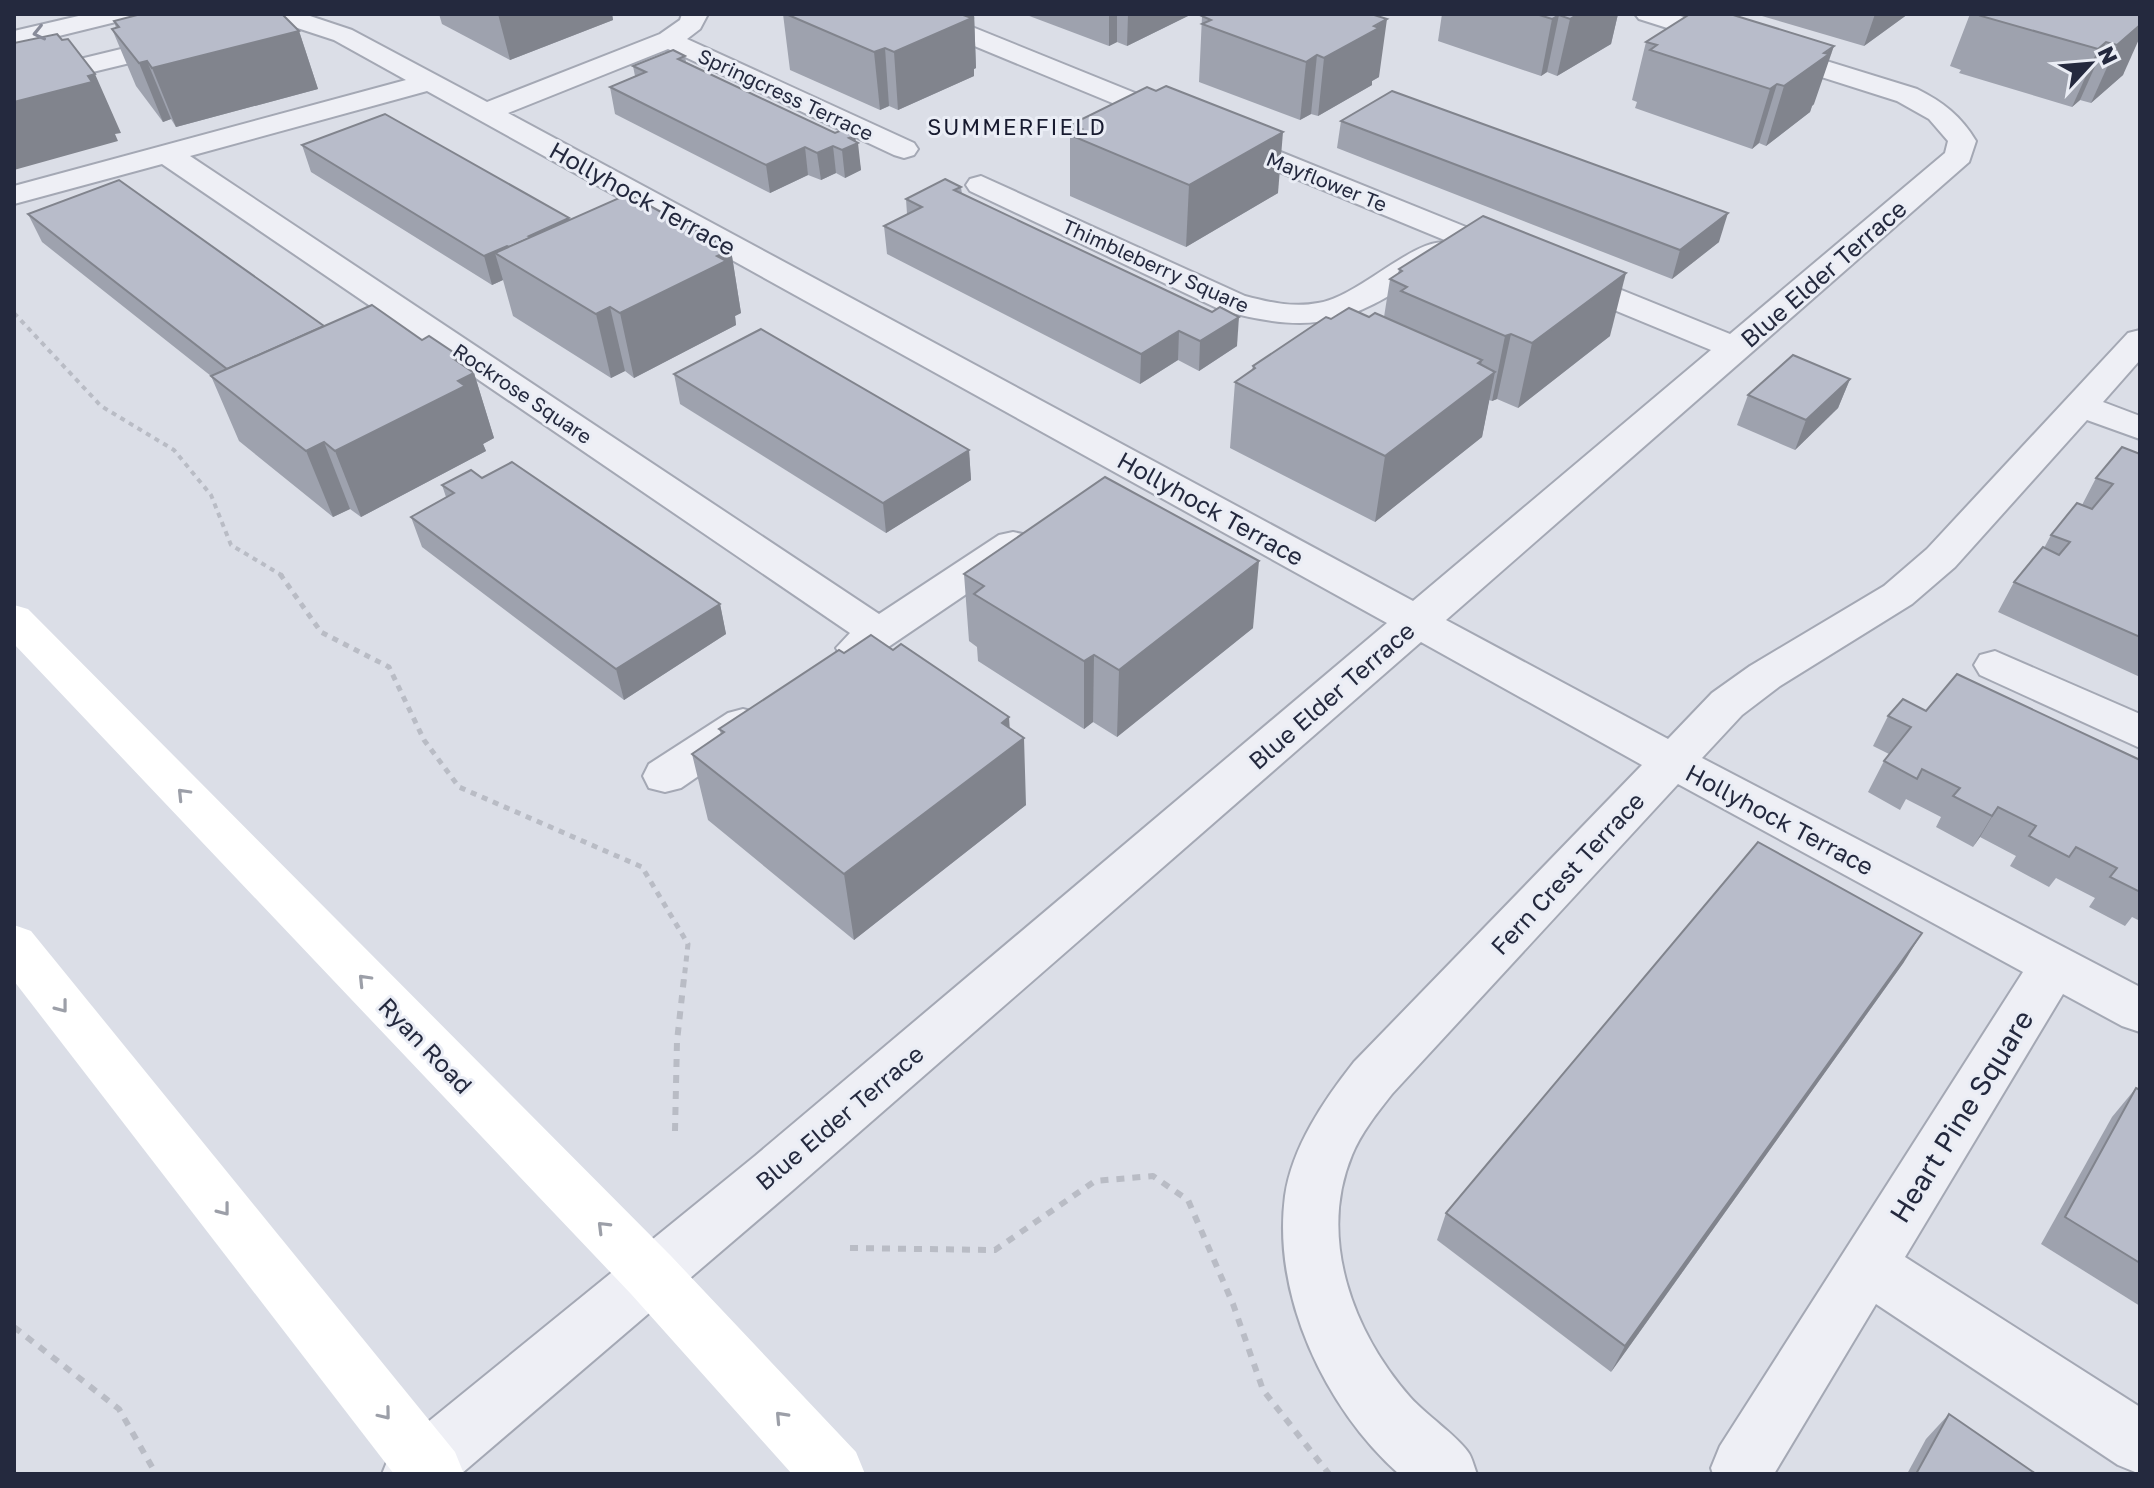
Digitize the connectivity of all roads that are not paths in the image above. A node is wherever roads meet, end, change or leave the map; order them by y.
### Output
1 (119, 14) edge
2 (695, 14) edge
3 (918, 14) edge
4 (1648, 14) edge
5 (275, 18) edge
6 (203, 37) edge
7 (14, 39) edge
8 (669, 40) junction
9 (430, 82) junction
10 (14, 83) edge
11 (485, 112) junction
12 (904, 149) dead end
13 (166, 153) junction
14 (981, 185) dead end
15 (14, 195) edge
16 (1460, 235) junction
17 (2140, 340) edge
18 (1736, 348) junction
19 (2082, 406) junction
20 (2140, 428) edge
21 (1132, 464) junction
22 (1093, 490) edge
23 (1043, 524) edge
24 (14, 619) edge
25 (1417, 621) junction
26 (879, 633) junction
27 (1995, 665) dead end
28 (829, 667) edge
29 (779, 700) edge
30 (2140, 732) edge
31 (1673, 761) junction
32 (665, 776) dead end
33 (14, 945) edge
34 (2054, 966) junction
35 (2140, 1011) edge
36 (1867, 1265) junction
37 (651, 1275) junction
38 (2140, 1443) edge
39 (1742, 1468) dead end
40 (424, 1470) edge
41 (834, 1474) edge
42 (1446, 1474) edge

1 -> 7 street
2 - 8 street, Springcress Terrace
3 - 16 street, Mayflower Te
4 - 18 street, Blue Elder Terrace
5 - 9 street, Hollyhock Terrace
6 - 10 street
8 - 11 street, Springcress Terrace
8 - 12 street, Springcress Terrace
9 - 11 street, Hollyhock Terrace
9 - 13 street
11 - 21 street, Hollyhock Terrace
13 - 15 street
13 - 26 street, Rockrose Square
14 - 16 street, Thimbleberry Square
16 - 18 street, Mayflower Te
17 - 19 street, Fern Crest Terrace
18 - 25 street, Blue Elder Terrace
19 - 20 street
19 - 31 street, Fern Crest Terrace
21 - 22 street
21 - 25 street, Hollyhock Terrace
23 - 26 street
37 -> 24 main road, Ryan Road
25 - 31 street, Hollyhock Terrace
25 - 37 street, Blue Elder Terrace
26 - 28 street
27 - 30 street
29 - 32 street
31 - 34 street, Hollyhock Terrace
31 - 42 street, Fern Crest Terrace
33 -> 40 main road
34 - 35 street, Hollyhock Terrace
34 - 36 street, Heart Pine Square
36 - 38 street
36 - 39 street, Heart Pine Square
37 - 40 street, Blue Elder Terrace
41 -> 37 main road, Ryan Road

